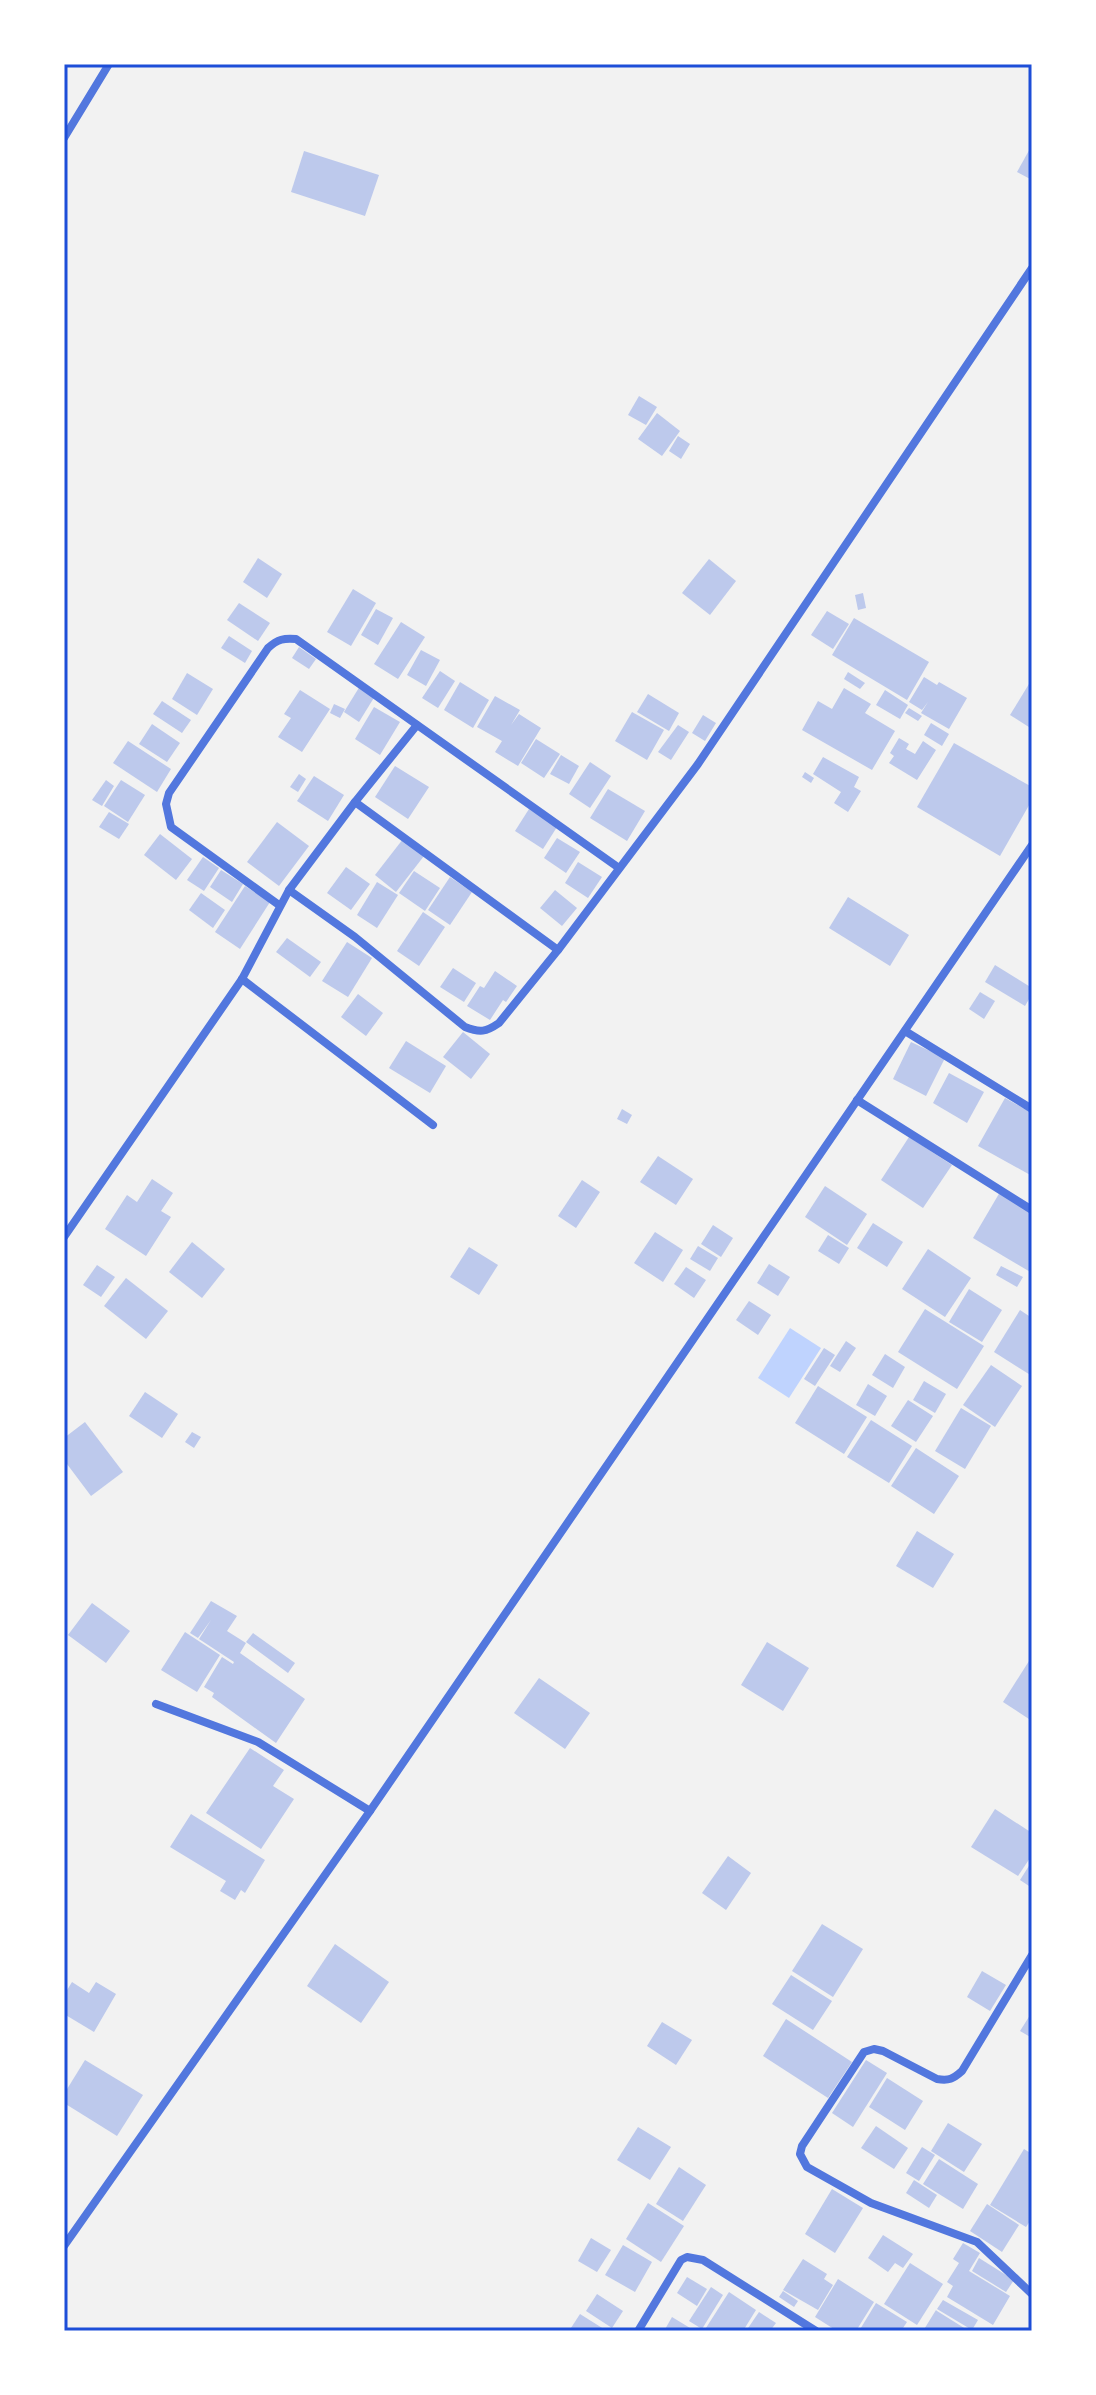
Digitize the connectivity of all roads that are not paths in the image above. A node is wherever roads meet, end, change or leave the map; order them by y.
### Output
1 (109, 64) edge
2 (64, 138) edge
3 (1032, 268) edge
4 (417, 725) junction
5 (355, 802) junction
6 (1032, 845) edge
7 (619, 868) junction
8 (289, 890) junction
9 (279, 905) junction
10 (558, 950) junction
11 (242, 979) junction
12 (905, 1031) junction
13 (857, 1100) junction
14 (1032, 1109) edge
15 (433, 1125) dead end
16 (1032, 1210) edge
17 (64, 1237) edge
18 (156, 1704) dead end
19 (370, 1811) junction
20 (1032, 1955) edge
21 (64, 2246) edge
22 (1032, 2294) edge
23 (638, 2331) edge
24 (816, 2331) edge

1 - 2 street
3 - 7 street
4 - 5 street
4 - 7 street
4 - 9 street
5 - 8 street
5 - 10 street
6 - 12 street
7 - 10 street
8 - 9 street
8 - 10 street
9 - 11 street
11 - 15 street
11 - 17 street
12 - 13 street
12 - 14 street
13 - 16 street
13 - 19 street
18 - 19 street
19 - 21 street
20 - 22 street
23 - 24 street

